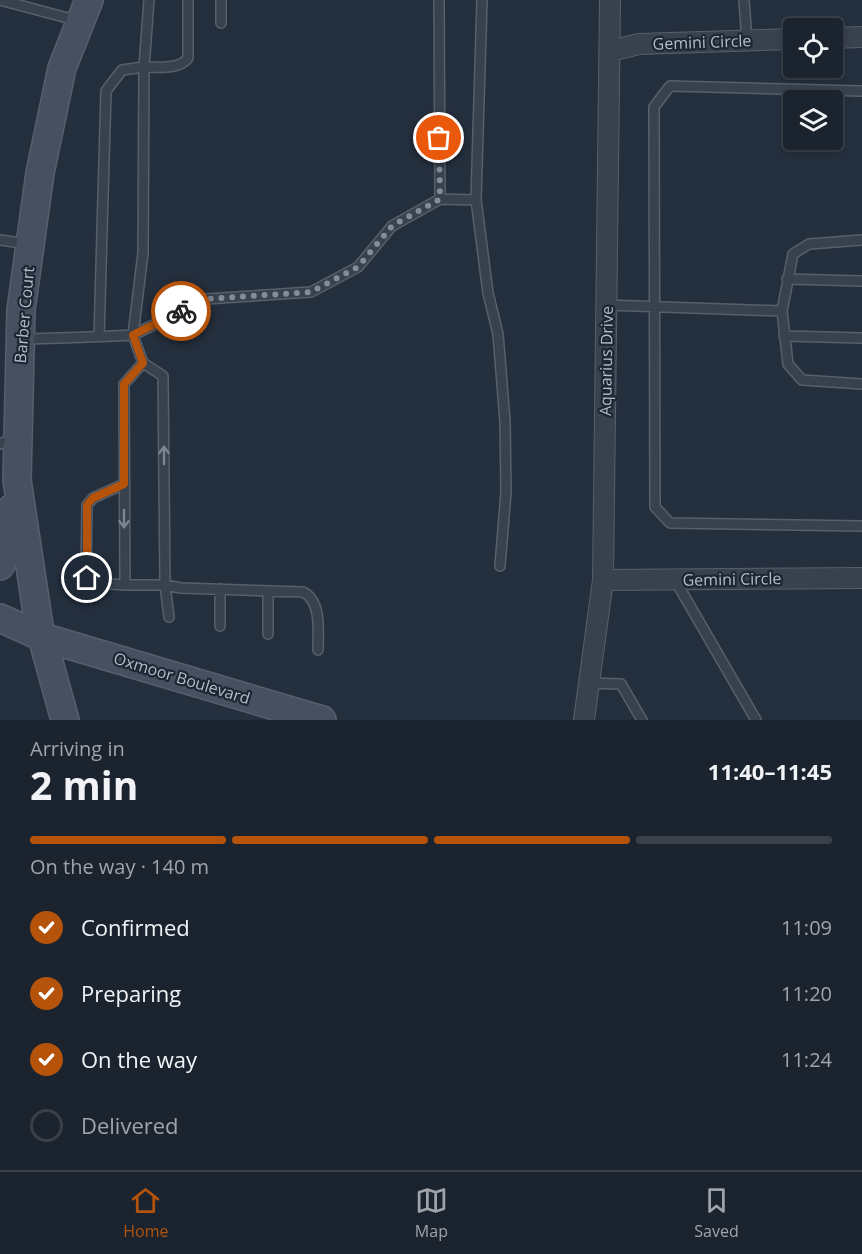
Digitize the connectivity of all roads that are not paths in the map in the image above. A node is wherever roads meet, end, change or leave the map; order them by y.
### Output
1 (0, 0) edge
2 (149, 0) edge
3 (188, 0) edge
4 (222, 0) edge
5 (439, 0) edge
6 (482, 0) edge
7 (610, 0) edge
8 (744, 0) edge
9 (84, 11) edge
10 (221, 23) dead end
11 (862, 37) edge
12 (843, 38) edge
13 (783, 39) edge
14 (747, 40) junction
15 (610, 51) junction
16 (144, 67) junction
17 (862, 90) edge
18 (440, 199) junction
19 (476, 201) junction
20 (0, 240) edge
21 (862, 240) edge
22 (30, 244) junction
23 (787, 279) junction
24 (862, 281) edge
25 (607, 305) junction
26 (653, 307) junction
27 (782, 311) junction
28 (133, 335) junction
29 (784, 336) junction
30 (99, 337) junction
31 (862, 338) edge
32 (20, 339) junction
33 (143, 363) junction
34 (862, 384) edge
35 (9, 440) edge
36 (124, 484) junction
37 (13, 485) junction
38 (862, 526) edge
39 (2, 555) edge
40 (500, 566) dead end
41 (862, 578) edge
42 (603, 580) junction
43 (675, 580) junction
44 (125, 585) junction
45 (165, 585) junction
46 (220, 589) junction
47 (268, 591) junction
48 (168, 617) dead end
49 (0, 618) edge
50 (220, 626) dead end
51 (268, 634) dead end
52 (42, 637) junction
53 (318, 650) dead end
54 (588, 683) junction
55 (64, 720) edge
56 (322, 720) edge
57 (584, 720) edge
58 (642, 720) edge
59 (756, 720) edge

1 - 9 lane
2 - 16 lane
3 - 16 lane
4 - 10 lane
5 - 18 lane
6 - 19 lane
7 - 15 street, Aquarius Drive
8 - 14 lane
9 - 22 main road, Barber Court
11 - 12 street
13 - 14 street, Gemini Circle
14 - 15 street, Gemini Circle
15 - 25 street, Aquarius Drive
16 - 28 lane
16 - 30 lane
17 - 26 lane
18 - 19 lane
18 - 28 lane
19 - 40 lane
20 - 22 lane
21 - 23 lane
22 - 32 main road, Barber Court
23 - 24 lane
23 - 27 lane
25 - 26 lane
25 - 42 street, Aquarius Drive
26 - 27 lane
26 - 38 lane
27 - 29 lane
28 - 30 lane
28 - 33 lane
29 - 31 lane
29 - 34 lane
30 - 32 lane
32 - 35 main road, Barber Court
33 - 36 lane
45 -> 33 lane
35 - 37 main road, Barber Court
36 -> 44 lane
36 - 44 lane
37 - 39 main road
37 - 52 main road, Barber Court
41 - 43 street, Gemini Circle
42 - 43 street, Gemini Circle
42 - 54 street, Aquarius Drive
43 - 59 lane
44 - 45 lane
45 - 46 lane
45 - 48 lane
46 - 47 lane
46 - 50 lane
47 - 51 lane
47 - 53 lane
49 - 52 main road, Oxmoor Boulevard
52 - 55 main road, Barber Court
52 - 56 main road, Oxmoor Boulevard
54 - 57 street, Aquarius Drive
54 - 58 lane

